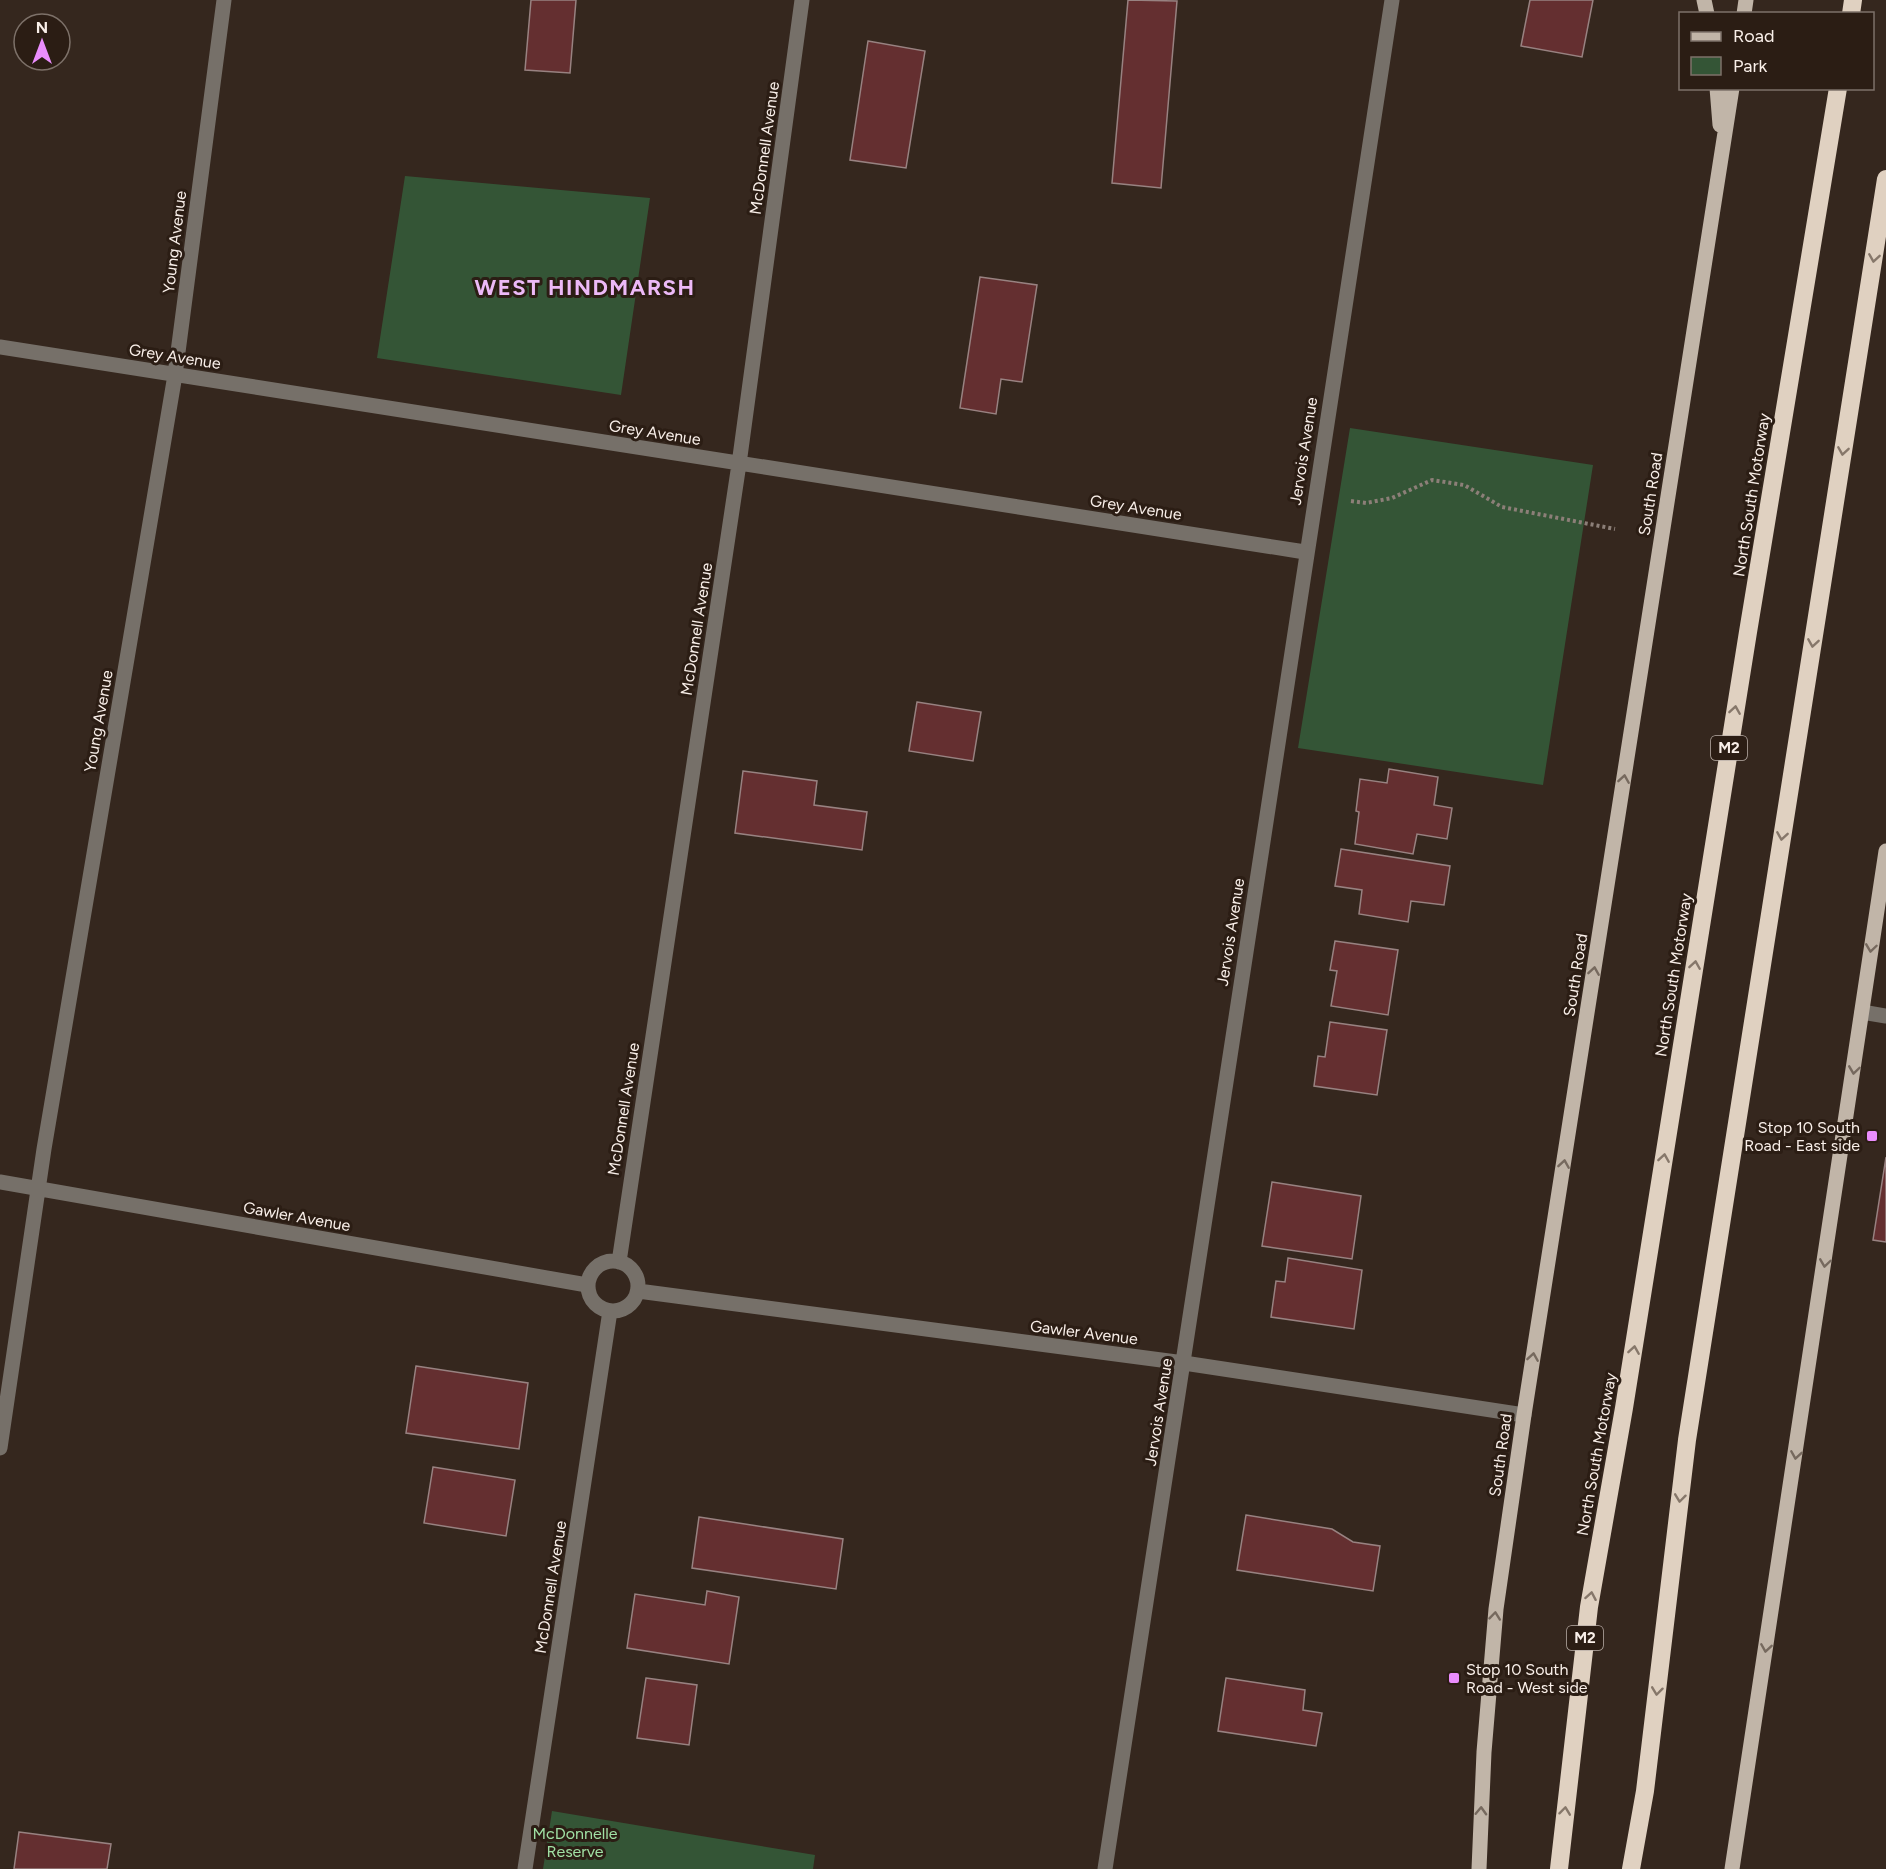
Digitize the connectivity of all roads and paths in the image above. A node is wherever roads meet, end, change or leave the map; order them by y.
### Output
1 (224, 0) edge
2 (802, 0) edge
3 (1392, 0) edge
4 (1717, 90) edge
5 (1732, 90) edge
6 (1838, 90) edge
7 (1722, 149) junction
8 (1886, 179) edge
9 (0, 347) edge
10 (175, 375) junction
11 (739, 464) junction
12 (1351, 501) dead end
13 (1615, 529) dead end
14 (1305, 552) junction
15 (1886, 851) edge
16 (1862, 1012) junction
17 (1886, 1016) edge
18 (0, 1182) edge
19 (39, 1190) junction
20 (619, 1262) junction
21 (587, 1285) junction
22 (638, 1291) junction
23 (610, 1311) junction
24 (1184, 1364) junction
25 (1524, 1414) junction
26 (0, 1448) edge
27 (525, 1869) edge
28 (1105, 1869) edge
29 (1479, 1869) edge
30 (1558, 1869) edge
31 (1631, 1869) edge
32 (1732, 1869) edge

1 - 10 street, Young Avenue
2 - 11 street, McDonnell Avenue
3 - 14 street, Jervois Avenue
4 - 7 main road
5 - 7 main road, South Road
30 -> 6 highway, North South Motorway / M2
25 -> 7 main road, South Road
8 -> 31 highway
9 - 10 street, Grey Avenue
10 - 11 street, Grey Avenue
10 - 19 street, Young Avenue
11 - 14 street, Grey Avenue
11 - 20 street, McDonnell Avenue
12 - 13 path
14 - 24 street, Jervois Avenue
15 -> 16 main road
16 - 17 street
16 -> 32 main road
18 - 19 street, Gawler Avenue
19 - 21 street, Gawler Avenue
19 - 26 street, Young Avenue
20 - 21 street
20 - 22 street
21 - 23 street
22 - 23 street
22 - 24 street, Gawler Avenue
23 - 27 street, McDonnell Avenue
24 - 25 street, Gawler Avenue
24 - 28 street, Jervois Avenue
29 -> 25 main road, South Road

